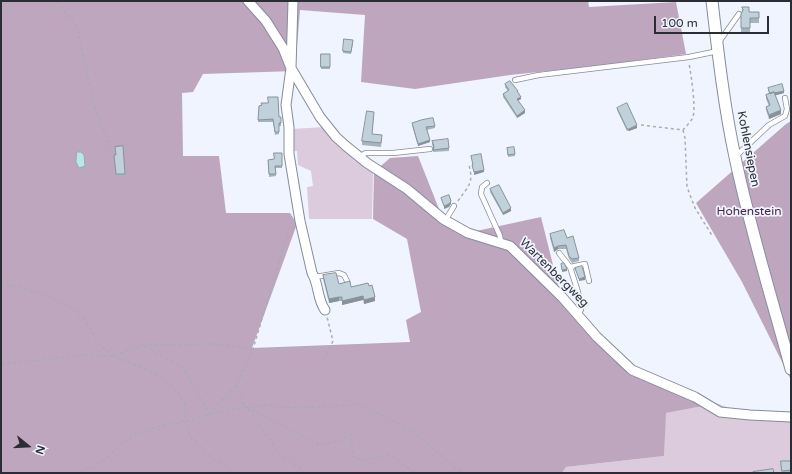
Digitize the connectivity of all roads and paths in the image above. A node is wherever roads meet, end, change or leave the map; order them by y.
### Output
1 (57, 1) edge
2 (248, 1) edge
3 (293, 1) edge
4 (712, 1) edge
5 (738, 14) dead end
6 (718, 48) junction
7 (689, 57) junction
8 (291, 68) junction
9 (515, 80) dead end
10 (785, 98) dead end
11 (641, 125) dead end
12 (683, 130) junction
13 (430, 149) dead end
14 (111, 150) dead end
15 (358, 157) junction
16 (735, 157) junction
17 (470, 165) dead end
18 (487, 183) dead end
19 (459, 199) dead end
20 (454, 206) dead end
21 (300, 221) junction
22 (445, 221) junction
23 (713, 237) dead end
24 (501, 242) junction
25 (559, 254) dead end
26 (570, 267) junction
27 (315, 277) junction
28 (347, 281) edge
29 (589, 281) dead end
30 (1, 282) edge
31 (325, 310) joint
32 (578, 314) junction
33 (143, 345) junction
34 (253, 349) junction
35 (113, 356) junction
36 (324, 360) dead end
37 (1, 364) edge
38 (791, 369) edge
39 (237, 385) junction
40 (246, 407) junction
41 (209, 414) junction
42 (791, 417) edge
43 (185, 421) junction
44 (75, 473) edge
45 (235, 473) edge
46 (306, 473) edge
47 (415, 473) edge
48 (465, 473) edge

1 - 14 path
2 - 8 street, Wartenbergweg
3 - 8 street
4 - 6 street, Kohlensiepen
5 - 6 lane
6 - 7 lane
6 - 16 street, Kohlensiepen
7 - 9 lane
7 - 12 path
8 - 15 street, Wartenbergweg
8 - 21 street, Wartenbergweg
10 - 16 lane
11 - 12 path
12 - 23 path
13 - 15 lane
15 - 22 street, Wartenbergweg
16 - 38 street, Kohlensiepen
17 - 19 path
18 - 24 lane
20 - 22 lane
21 - 27 street, Wartenbergweg
21 - 34 path
22 - 24 street, Wartenbergweg
24 - 32 street, Wartenbergweg
25 - 26 lane
26 - 29 lane
26 - 32 lane
27 - 28 lane
27 - 31 street, Wartenbergweg
30 - 35 path
31 - 36 path
32 - 42 street, Wartenbergweg
33 - 34 path
33 - 35 path
33 - 41 path
34 - 39 path
35 - 37 path
35 - 43 path
39 - 40 path
39 - 41 path
40 - 41 path
40 - 46 path
40 - 47 path
40 - 48 path
41 - 43 path
43 - 44 path
43 - 45 path

